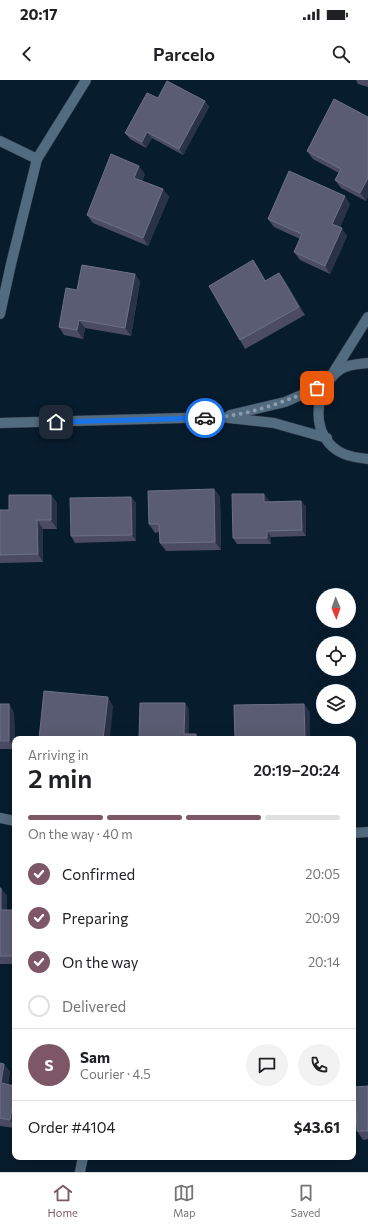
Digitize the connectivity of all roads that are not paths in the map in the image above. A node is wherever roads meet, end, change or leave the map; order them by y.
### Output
1 (86, 80) edge
2 (0, 140) edge
3 (37, 159) junction
4 (0, 314) edge
5 (368, 317) edge
6 (368, 363) edge
7 (328, 381) junction
8 (220, 417) junction
9 (0, 423) edge
10 (326, 438) junction
11 (368, 459) edge
12 (0, 818) edge
13 (12, 820) edge
14 (368, 832) edge
15 (356, 833) edge
16 (82, 1160) edge
17 (80, 1172) edge

1 - 3 street
2 - 3 street
3 - 4 street
5 - 7 street
6 - 7 street
7 - 8 street
7 - 10 street
8 - 9 street
8 - 10 street
10 - 11 street
12 - 13 street
14 - 15 street
16 - 17 street

